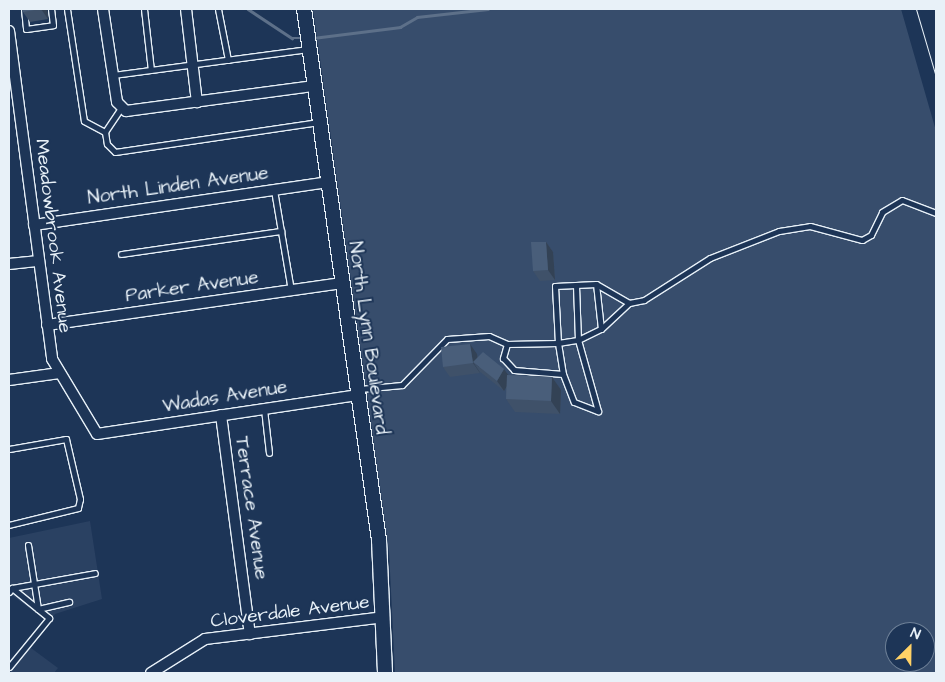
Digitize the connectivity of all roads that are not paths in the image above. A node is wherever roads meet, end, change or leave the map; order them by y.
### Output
1 (24, 9) edge
2 (51, 9) edge
3 (67, 9) edge
4 (103, 9) edge
5 (144, 9) edge
6 (186, 9) edge
7 (218, 9) edge
8 (304, 9) edge
9 (9, 32) edge
10 (308, 41) junction
11 (228, 60) junction
12 (192, 64) junction
13 (151, 70) junction
14 (113, 75) junction
15 (314, 86) junction
16 (197, 102) junction
17 (122, 108) junction
18 (319, 122) junction
19 (105, 132) junction
20 (328, 182) junction
21 (274, 190) junction
22 (936, 213) edge
23 (34, 225) junction
24 (281, 231) junction
25 (121, 254) dead end
26 (39, 261) junction
27 (9, 264) edge
28 (342, 283) junction
29 (596, 284) junction
30 (576, 285) junction
31 (291, 290) junction
32 (629, 303) junction
33 (47, 325) junction
34 (601, 329) junction
35 (578, 340) junction
36 (558, 342) junction
37 (507, 344) junction
38 (60, 373) junction
39 (563, 374) junction
40 (9, 380) edge
41 (357, 392) junction
42 (264, 409) junction
43 (221, 416) junction
44 (97, 434) joint
45 (9, 448) edge
46 (269, 453) dead end
47 (9, 525) edge
48 (28, 545) dead end
49 (95, 573) dead end
50 (36, 584) junction
51 (10, 590) edge
52 (69, 602) dead end
53 (38, 610) junction
54 (383, 618) junction
55 (250, 634) junction
56 (9, 667) edge
57 (151, 673) edge
58 (385, 673) edge

1 - 2 lane
3 - 19 lane
4 - 14 street
5 - 13 lane
6 - 12 street
7 - 11 lane
8 - 10 street, North Lynn Boulevard
9 - 23 street, Meadowbrook Avenue
10 - 11 lane
10 - 15 street, North Lynn Boulevard
11 - 12 lane
12 - 13 lane
12 - 16 street
13 - 14 lane
14 - 17 street
15 - 16 street
15 - 18 street, North Lynn Boulevard
16 - 17 street
17 - 19 lane
18 - 19 lane
18 - 20 street, North Lynn Boulevard
20 - 21 street, North Linden Avenue
20 - 28 street, North Lynn Boulevard
21 - 23 street, North Linden Avenue
21 - 24 lane
22 - 32 lane
23 - 26 street, Meadowbrook Avenue
24 - 25 lane
24 - 31 lane
26 - 27 street
26 - 33 street, Meadowbrook Avenue
28 - 31 street, Parker Avenue
28 - 41 street, North Lynn Boulevard
29 - 30 lane
29 - 32 lane
29 - 34 lane
30 - 35 lane
30 - 36 lane
31 - 33 street, Parker Avenue
32 - 34 lane
33 - 38 street, Meadowbrook Avenue
34 - 35 lane
35 - 36 lane
35 - 39 lane
36 - 37 lane
36 - 39 lane
37 - 39 lane
37 - 41 lane
38 - 40 street
38 - 44 street, Meadowbrook Avenue
41 - 42 street, Wadas Avenue
41 - 54 street, North Lynn Boulevard
42 - 43 street, Wadas Avenue
42 - 46 lane
43 - 44 street, Wadas Avenue
43 - 55 street, Terrace Avenue
45 - 47 lane
48 - 50 lane
49 - 50 lane
50 - 51 lane
50 - 53 lane
51 - 53 lane
52 - 53 lane
53 - 56 lane
54 - 55 street, Cloverdale Avenue
54 - 58 street, North Lynn Boulevard
55 - 57 street, Cloverdale Avenue

